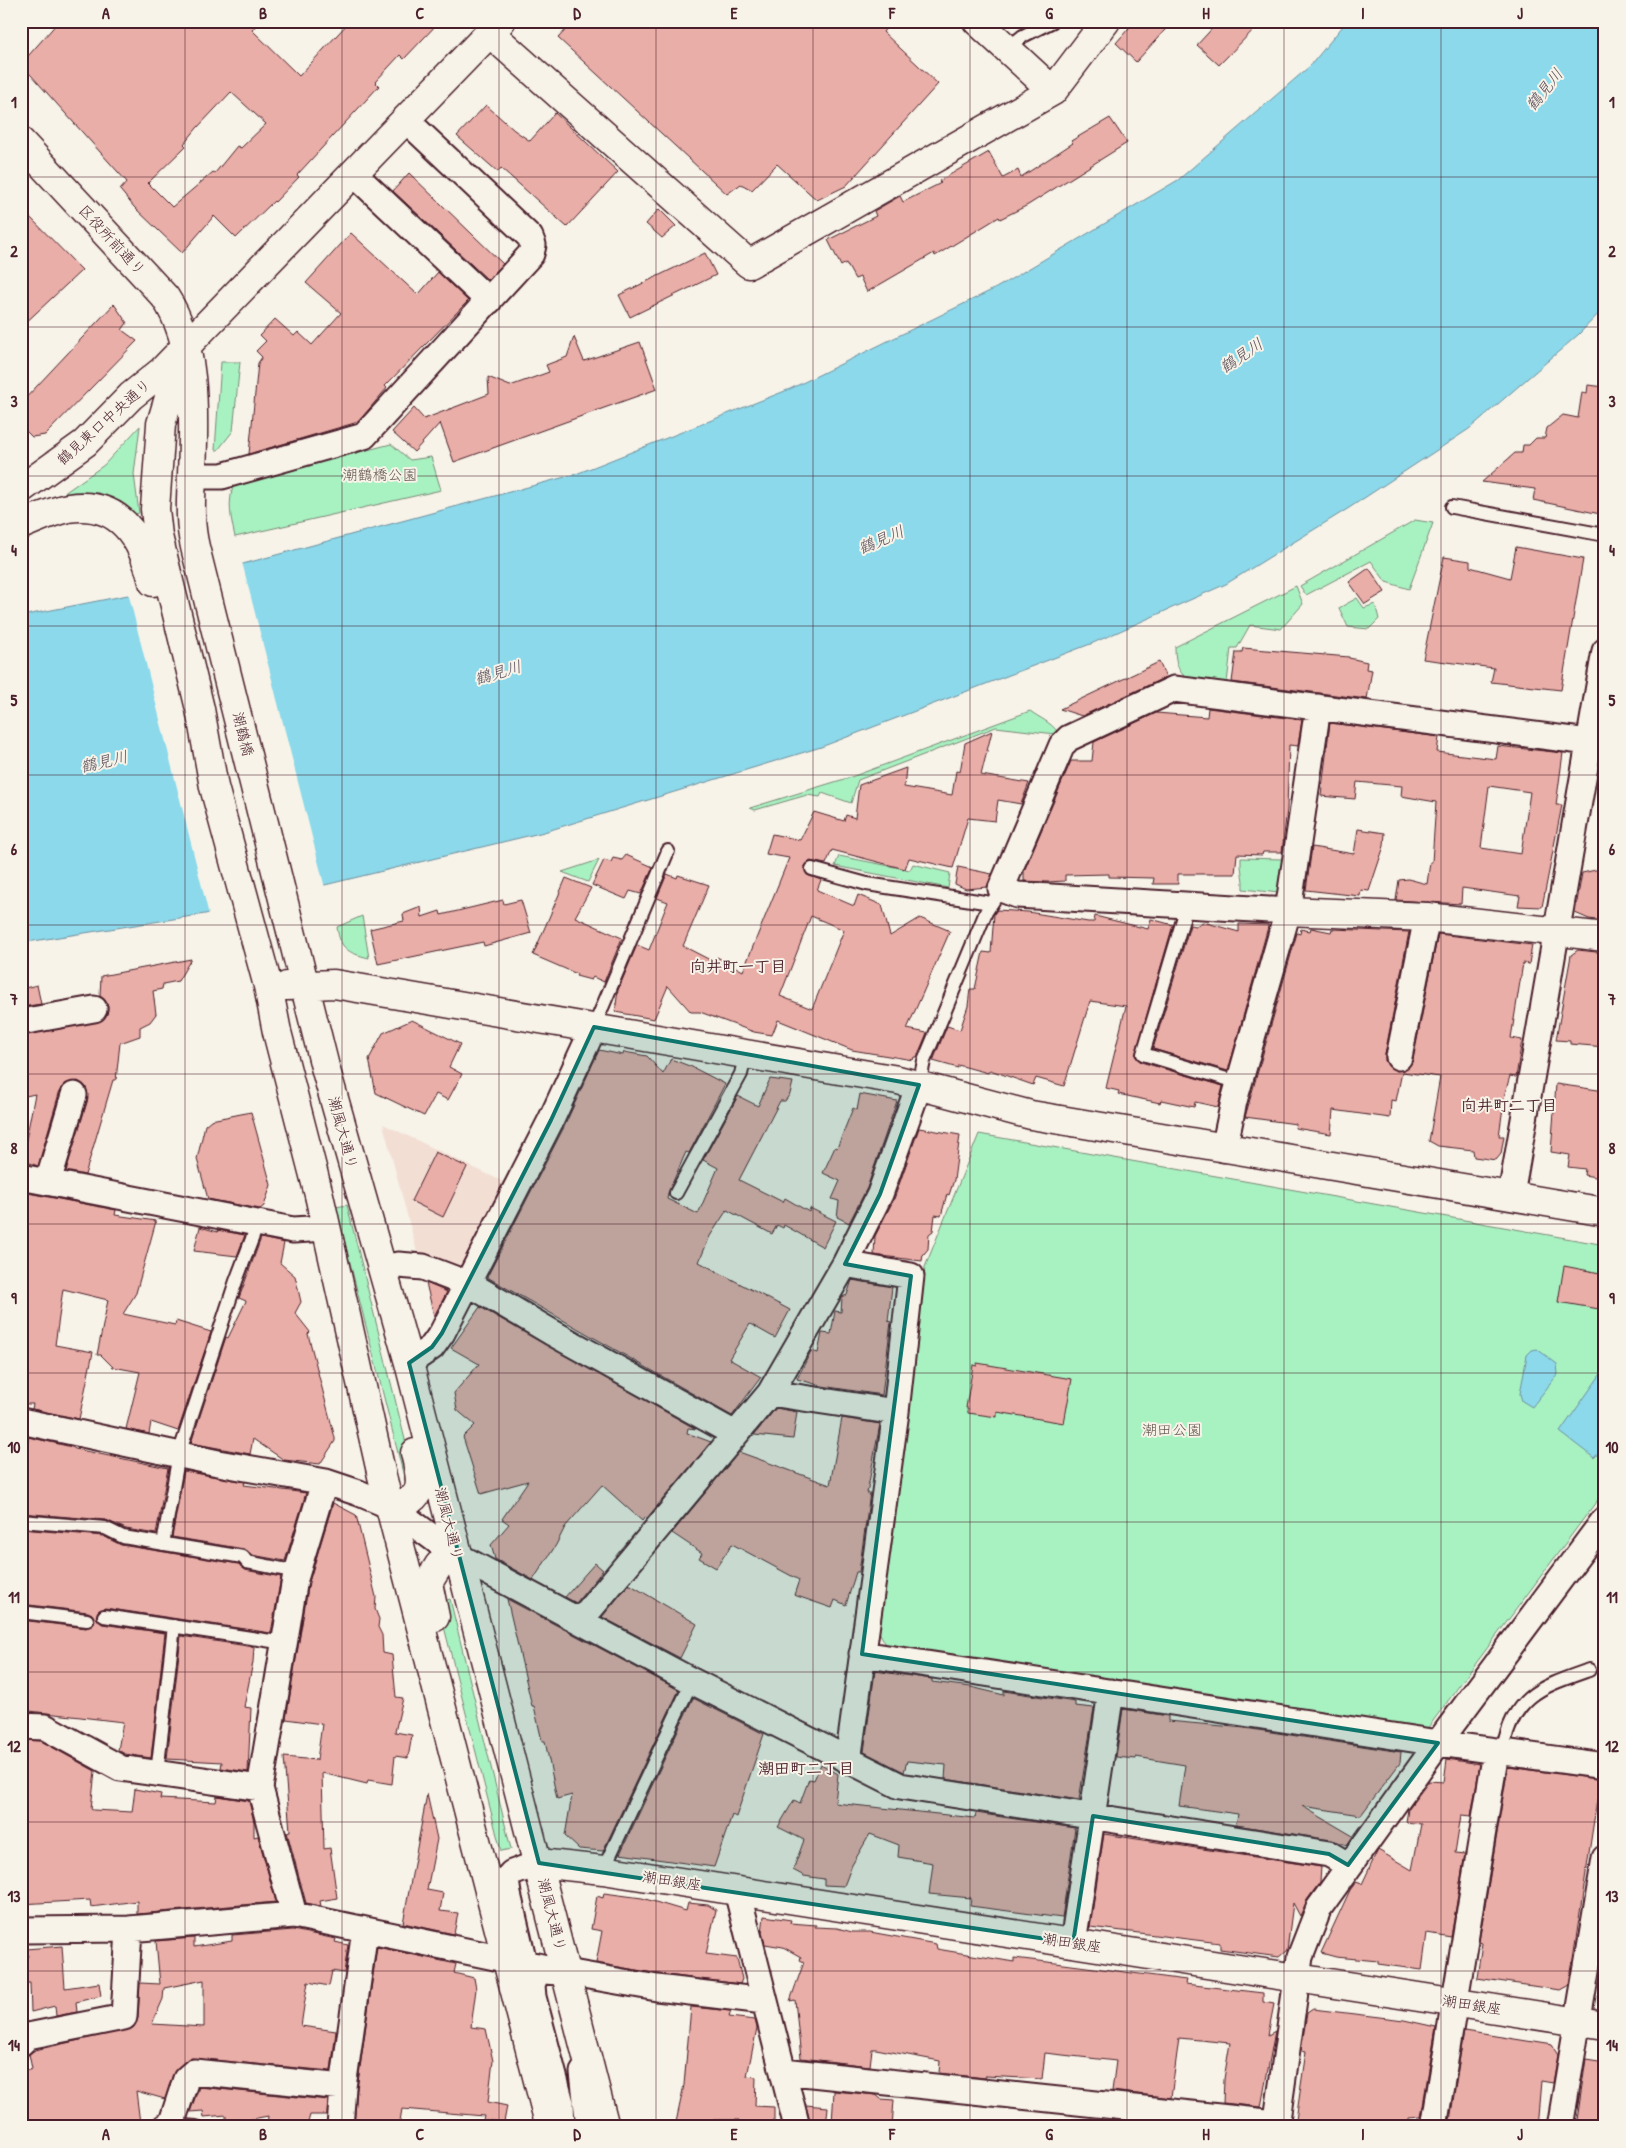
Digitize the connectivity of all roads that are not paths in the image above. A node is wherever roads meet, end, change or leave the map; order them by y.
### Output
1 (977, 21) edge
2 (1053, 21) edge
3 (1106, 21) edge
4 (489, 25) edge
5 (1007, 48) junction
6 (1053, 91) junction
7 (405, 119) junction
8 (21, 142) edge
9 (353, 173) junction
10 (489, 300) junction
11 (185, 348) junction
12 (162, 371) junction
13 (192, 476) junction
14 (21, 488) edge
15 (21, 505) edge
16 (1452, 507) dead end
17 (21, 526) edge
18 (1605, 535) edge
19 (155, 558) junction
20 (1605, 651) edge
21 (1318, 707) junction
22 (1588, 742) junction
23 (668, 851) dead end
24 (812, 869) dead end
25 (996, 896) junction
26 (1187, 906) junction
27 (1288, 910) junction
28 (1427, 917) junction
29 (289, 922) joint
30 (1556, 930) junction
31 (1605, 937) edge
32 (305, 985) junction
33 (268, 986) junction
34 (94, 1009) dead end
35 (21, 1022) edge
36 (594, 1027) junction
37 (746, 1053) junction
38 (1399, 1057) dead end
39 (1240, 1083) junction
40 (919, 1085) junction
41 (74, 1094) dead end
42 (1224, 1149) junction
43 (21, 1177) edge
44 (48, 1182) junction
45 (676, 1193) dead end
46 (319, 1195) junction
47 (1511, 1195) junction
48 (1605, 1212) edge
49 (258, 1223) junction
50 (327, 1228) junction
51 (845, 1264) junction
52 (382, 1268) junction
53 (465, 1284) junction
54 (408, 1363) junction
55 (770, 1393) junction
56 (896, 1412) junction
57 (21, 1421) edge
58 (735, 1434) junction
59 (179, 1454) junction
60 (326, 1482) junction
61 (390, 1506) junction
62 (1605, 1519) edge
63 (21, 1521) edge
64 (163, 1544) junction
65 (456, 1555) junction
66 (297, 1572) junction
67 (21, 1612) edge
68 (104, 1616) dead end
69 (87, 1620) dead end
70 (580, 1622) junction
71 (174, 1626) junction
72 (285, 1643) junction
73 (862, 1654) junction
74 (1589, 1670) dead end
75 (692, 1681) junction
76 (1111, 1692) junction
77 (21, 1726) edge
78 (1438, 1743) junction
79 (1499, 1752) junction
80 (848, 1761) junction
81 (1605, 1766) edge
82 (157, 1773) junction
83 (260, 1788) junction
84 (464, 1790) junction
85 (1093, 1816) junction
86 (1605, 1858) edge
87 (539, 1863) junction
88 (1348, 1865) junction
89 (484, 1868) junction
90 (603, 1870) junction
91 (737, 1891) junction
92 (294, 1915) junction
93 (129, 1929) junction
94 (21, 1930) edge
95 (365, 1930) junction
96 (1073, 1944) junction
97 (516, 1960) junction
98 (566, 1972) junction
99 (1297, 1978) junction
100 (533, 1997) junction
101 (764, 2001) junction
102 (1455, 2002) junction
103 (1578, 2022) junction
104 (1605, 2026) edge
105 (580, 2027) junction
106 (21, 2043) edge
107 (782, 2071) junction
108 (342, 2087) junction
109 (1276, 2125) edge
110 (168, 2126) edge
111 (196, 2127) edge
112 (340, 2127) edge
113 (550, 2127) edge
114 (562, 2127) edge
115 (589, 2127) edge
116 (605, 2127) edge
117 (797, 2127) edge
118 (1434, 2127) edge
119 (1560, 2127) edge

1 - 5 street
2 - 5 lane
3 - 6 street
4 - 6 street
4 - 7 street, 鶴見東口中央通り
5 - 6 street
7 - 9 street, 鶴見東口中央通り
7 - 10 street
8 - 11 street, 区役所前通り
9 - 10 street
9 - 11 street, 鶴見東口中央通り
10 - 13 street
11 - 12 street, 鶴見東口中央通り
11 - 13 street, 区役所前通り
11 - 19 street
12 - 14 street, 鶴見東口中央通り
12 - 15 street, 鶴見東口中央通り
13 - 29 street, 潮鶴橋
16 - 18 lane
17 - 19 street
19 - 33 street
20 - 22 street
21 - 22 street
21 - 25 street
21 - 27 street
22 - 30 street
23 - 36 lane
24 - 25 lane
25 - 26 street
25 - 40 lane
26 - 27 street
26 - 39 lane
27 - 28 street
27 - 39 street
28 - 30 street
28 - 38 street
29 - 32 street, 潮風大通り
30 - 31 street
30 - 47 street
32 - 33 street
32 - 36 street
32 - 46 street
32 - 52 street, 潮風大通り
33 - 46 street
34 - 35 street
36 - 37 street
36 - 53 street
37 - 40 street
37 - 45 lane
39 - 42 street
40 - 42 street
40 - 51 street
41 - 44 street
42 - 47 street
43 - 44 street
44 - 49 street
46 - 50 street
47 - 48 street
49 - 50 street
49 - 59 lane
50 - 61 street
51 - 55 street
51 - 56 street
52 - 53 street
52 - 54 street, 潮風大通り
52 - 61 street
53 - 54 street
53 - 58 street
54 - 65 street, 潮風大通り
55 - 56 street
55 - 58 street
56 - 73 street
57 - 59 street
58 - 70 street
59 - 60 street
59 - 64 lane
60 - 61 street
60 - 66 street
61 - 65 street
61 - 84 street
62 - 78 street
63 - 64 lane
64 - 66 lane
65 - 70 street
65 - 84 street
65 - 87 street, 潮風大通り
66 - 72 street
67 - 69 lane
68 - 71 lane
70 - 75 street
71 - 72 lane
71 - 82 lane
72 - 83 street
73 - 76 street
73 - 80 street
74 - 79 lane
75 - 80 street
75 - 90 lane
76 - 78 street
76 - 85 street
77 - 82 street
78 - 79 street
78 - 88 street
79 - 81 street
79 - 102 street
80 - 85 street
82 - 83 street
83 - 92 street
84 - 89 street
85 - 88 street
85 - 96 street
86 - 103 street
87 - 89 street
87 - 90 street, 潮田銀座
87 - 97 street
87 - 98 street, 潮風大通り
88 - 99 street
89 - 97 street
90 - 91 street, 潮田銀座
91 - 96 street, 潮田銀座
91 - 101 street
92 - 93 street
92 - 95 street
93 - 94 street
93 - 106 street
95 - 97 street
95 - 108 street
96 - 99 street, 潮田銀座
97 - 98 street
97 - 100 street
97 - 113 street
98 - 100 street
98 - 101 street
98 - 105 street, 潮風大通り
99 - 102 street, 潮田銀座
99 - 109 street
100 - 114 street
101 - 107 street
102 - 103 street, 潮田銀座
102 - 118 street
103 - 104 street, 潮田銀座
103 - 119 street
105 - 115 street
105 - 116 street, 潮風大通り
107 - 109 street
107 - 117 street
108 - 110 street
108 - 112 street
110 - 111 lane

